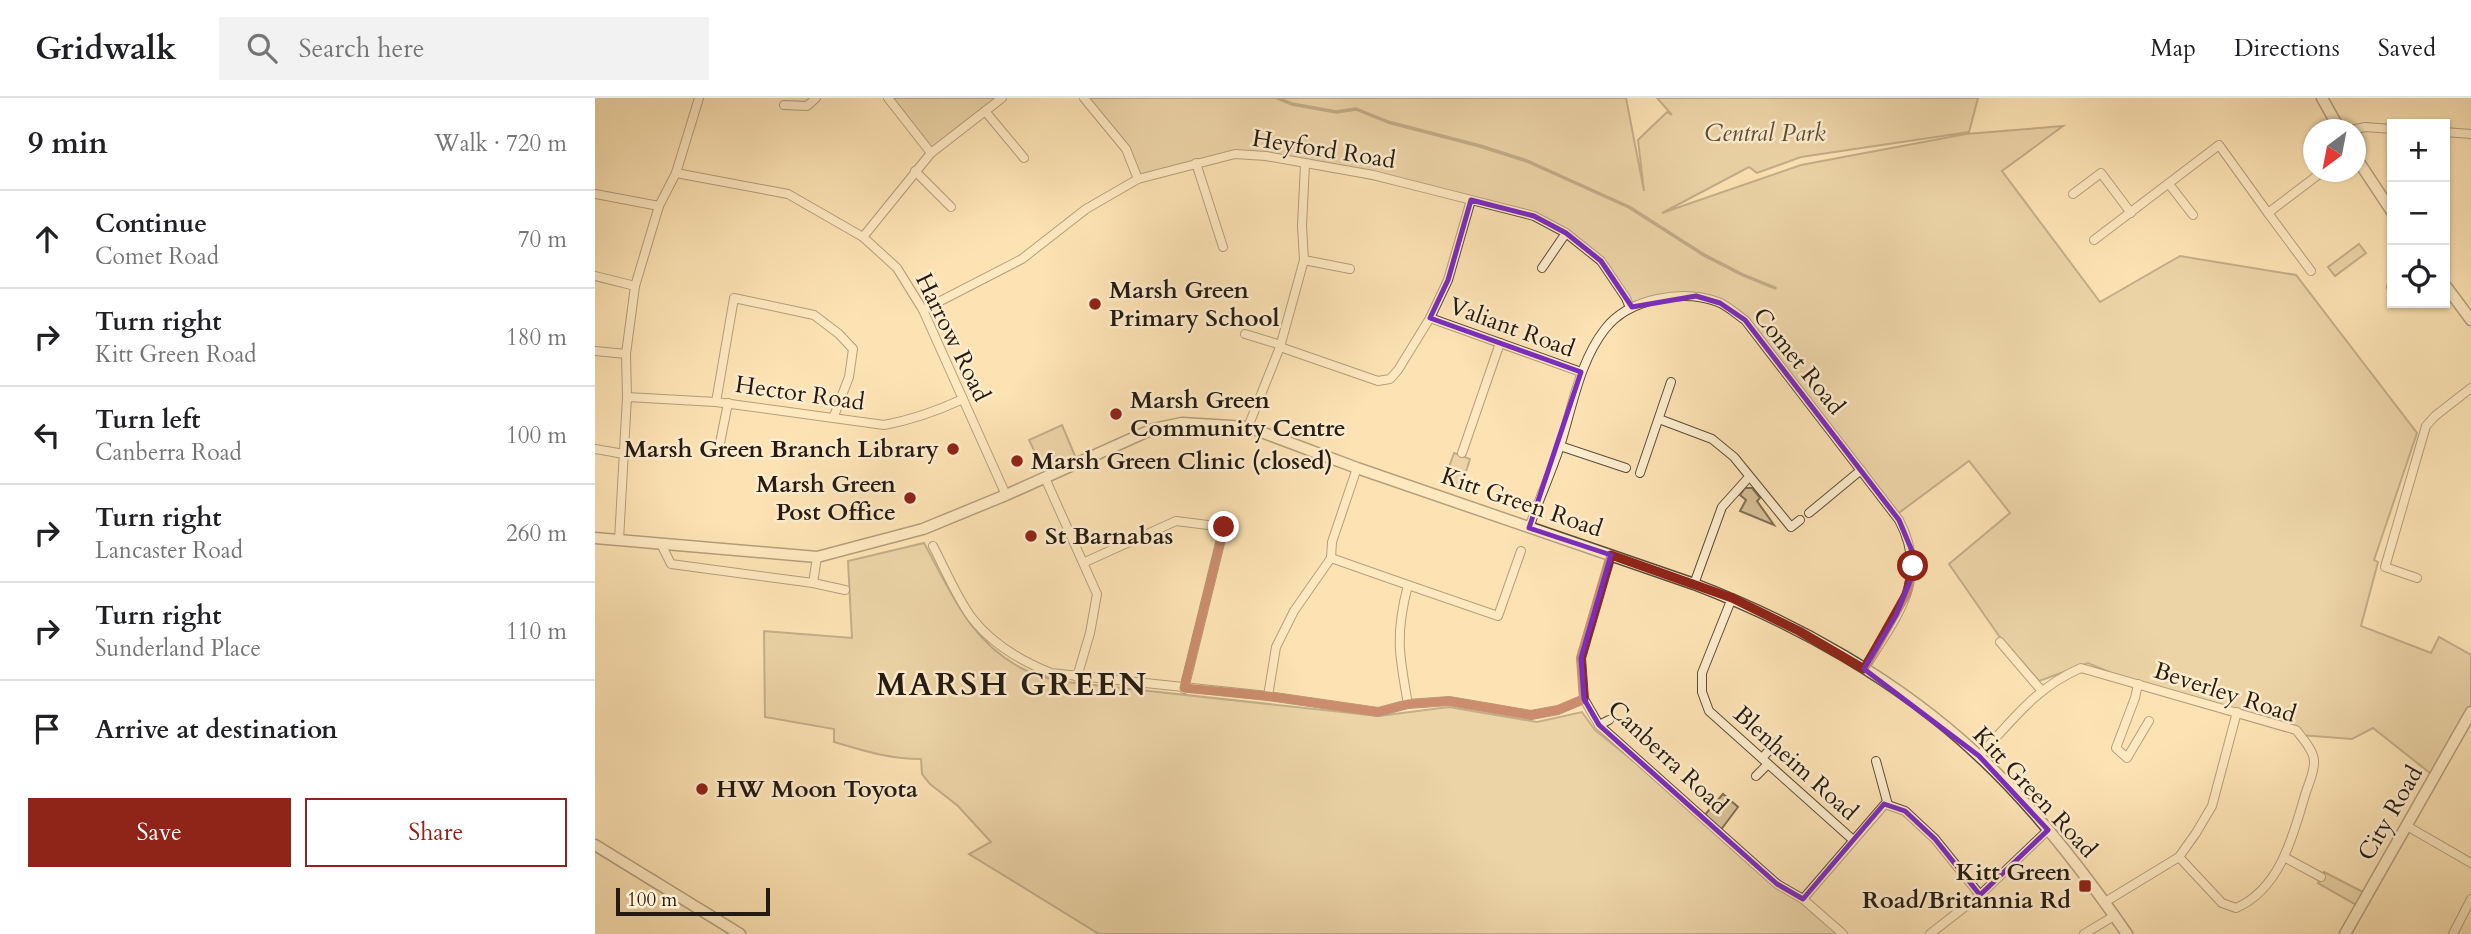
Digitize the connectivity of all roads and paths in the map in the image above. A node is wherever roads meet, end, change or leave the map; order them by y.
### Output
1 (699, 98) edge
2 (816, 98) edge
3 (888, 98) edge
4 (1002, 98) edge
5 (1084, 98) edge
6 (2322, 98) edge
7 (784, 105) dead end
8 (985, 111) junction
9 (2334, 119) edge
10 (2366, 127) edge
11 (2387, 129) edge
12 (2450, 132) edge
13 (2471, 134) edge
14 (931, 153) junction
15 (1024, 158) dead end
16 (1196, 163) junction
17 (1305, 164) junction
18 (915, 171) junction
19 (675, 173) junction
20 (2366, 173) edge
21 (1138, 179) junction
22 (2309, 182) edge
23 (2169, 184) junction
24 (595, 194) edge
25 (2073, 194) dead end
26 (1471, 200) junction
27 (2387, 204) edge
28 (659, 206) junction
29 (951, 207) dead end
30 (2268, 213) junction
31 (2131, 214) junction
32 (2193, 215) dead end
33 (1566, 233) junction
34 (863, 237) junction
35 (2094, 240) dead end
36 (1223, 247) dead end
37 (1304, 260) junction
38 (1542, 268) dead end
39 (1350, 269) dead end
40 (2311, 271) dead end
41 (595, 276) edge
42 (635, 286) junction
43 (2450, 292) edge
44 (1630, 308) junction
45 (923, 310) junction
46 (1430, 318) junction
47 (2471, 320) edge
48 (1245, 334) dead end
49 (1500, 343) junction
50 (1281, 346) junction
51 (595, 351) edge
52 (626, 354) junction
53 (1581, 372) junction
54 (1671, 382) dead end
55 (2471, 388) edge
56 (627, 397) junction
57 (963, 399) junction
58 (716, 401) junction
59 (728, 403) junction
60 (834, 416) junction
61 (1659, 419) junction
62 (1248, 427) junction
63 (1560, 446) junction
64 (595, 449) edge
65 (718, 453) dead end
66 (1462, 453) dead end
67 (624, 454) junction
68 (1357, 468) junction
69 (1626, 468) dead end
70 (1861, 470) junction
71 (1640, 472) dead end
72 (1749, 477) junction
73 (1045, 478) junction
74 (1006, 495) junction
75 (1809, 513) dead end
76 (1800, 520) dead end
77 (1529, 528) junction
78 (595, 538) edge
79 (619, 540) junction
80 (661, 544) junction
81 (933, 546) dead end
82 (1521, 551) dead end
83 (1611, 555) junction
84 (817, 557) junction
85 (1331, 558) junction
86 (1085, 562) junction
87 (2417, 578) dead end
88 (813, 583) junction
89 (1694, 584) junction
90 (1408, 585) junction
91 (845, 590) dead end
92 (1732, 598) junction
93 (2000, 642) dead end
94 (1864, 669) junction
95 (1077, 677) junction
96 (2138, 684) junction
97 (1184, 688) junction
98 (2041, 690) junction
99 (1268, 696) junction
100 (1584, 699) junction
101 (1408, 704) junction
102 (2237, 712) junction
103 (2471, 712) edge
104 (1609, 720) dead end
105 (2149, 721) dead end
106 (1599, 725) junction
107 (1776, 743) dead end
108 (1979, 756) junction
109 (1765, 761) junction
110 (1875, 761) dead end
111 (1756, 776) dead end
112 (1888, 805) junction
113 (2407, 826) junction
114 (2048, 830) junction
115 (1852, 839) junction
116 (595, 845) edge
117 (2179, 857) junction
118 (2284, 857) junction
119 (2471, 863) edge
120 (2321, 877) dead end
121 (1980, 895) junction
122 (1803, 899) junction
123 (2471, 900) edge
124 (2105, 902) junction
125 (2114, 916) junction
126 (740, 934) edge
127 (1843, 934) edge
128 (1930, 934) edge
129 (2084, 934) edge
130 (2127, 934) edge
131 (2345, 934) edge
132 (2453, 934) edge

1 - 19 street
2 - 7 street
3 - 14 street
4 - 8 street
5 - 21 street
6 - 9 street
8 - 14 street
8 - 15 street
10 - 11 street
12 - 13 street
14 - 18 street
16 - 17 street, Heyford Road
16 - 21 street, Heyford Road
16 - 36 street
17 - 26 street, Heyford Road
17 - 37 street
18 - 29 street
18 - 34 street
19 - 28 street
19 - 34 street, Harrow Road
20 - 27 street
21 - 45 street, Heyford Road
22 - 30 street
23 - 30 street
23 - 31 street
23 - 32 street
24 - 28 street
25 - 31 street
26 - 33 street, Heyford Road
26 - 46 street
28 - 42 street
30 - 40 street
31 - 35 street
33 - 38 street
33 - 44 street, Heyford Road
34 - 45 street, Harrow Road
37 - 39 street
37 - 50 street
41 - 42 street
42 - 52 street
43 - 47 street
44 - 53 street, Comet Road
44 - 70 street, Comet Road
45 - 57 street, Harrow Road
46 - 49 street, Valiant Road
46 - 50 street
48 - 50 street
49 - 53 street, Valiant Road
49 - 66 street
50 - 62 street
51 - 52 street
52 - 56 street
53 - 63 street, Comet Road
54 - 61 street
55 - 87 street
56 - 58 street, Hector Road
56 - 67 street
57 - 60 street, Hector Road
57 - 74 street, Harrow Road
58 - 59 street, Hector Road
58 - 60 street
59 - 60 street, Hector Road
59 - 65 street
61 - 71 street
61 - 72 street
62 - 68 street, Kitt Green Road
62 - 73 street, Kitt Green Road
63 - 69 street
63 - 77 street, Comet Road
64 - 67 street
67 - 79 street
68 - 77 street, Kitt Green Road
68 - 85 street
70 - 75 street
70 - 94 street, Comet Road
72 - 76 street
72 - 89 street
73 - 74 street, Kitt Green Road
73 - 86 street
74 - 84 street, Kitt Green Road
77 - 83 street, Kitt Green Road
78 - 79 street
79 - 80 street
80 - 84 street
80 - 88 street
81 - 95 street
82 - 90 street
83 - 89 street, Kitt Green Road
83 - 100 street, Canberra Road
84 - 88 street
85 - 90 street
85 - 99 street
86 - 95 street
86 - 97 street
88 - 91 street
89 - 92 street, Kitt Green Road
90 - 101 street
92 - 94 street, Kitt Green Road
92 - 109 street, Blenheim Road
93 - 98 street
94 - 108 street, Kitt Green Road
95 - 97 street
96 - 98 street, Beverley Road
96 - 102 street, Beverley Road
96 - 105 street
97 - 99 street
98 - 108 street, Beverley Road
99 - 101 street
100 - 101 street
100 - 106 street, Canberra Road
102 - 117 street
102 - 118 street, Beverley Road
103 - 113 street, City Road
104 - 106 street
106 - 122 street, Canberra Road
107 - 109 street
108 - 114 street, Kitt Green Road
109 - 111 street
109 - 115 street, Blenheim Road
110 - 112 street
112 - 115 street
112 - 121 street
113 - 119 street
113 - 131 street, City Road
114 - 121 street
114 - 124 street, Kitt Green Road
115 - 122 street
116 - 126 street
117 - 118 street, Beverley Road
117 - 124 street
118 - 120 street
121 - 128 street
122 - 127 street, Canberra Road
123 - 132 street
124 - 125 street, Kitt Green Road
125 - 129 street
125 - 130 street, Kitt Green Road

